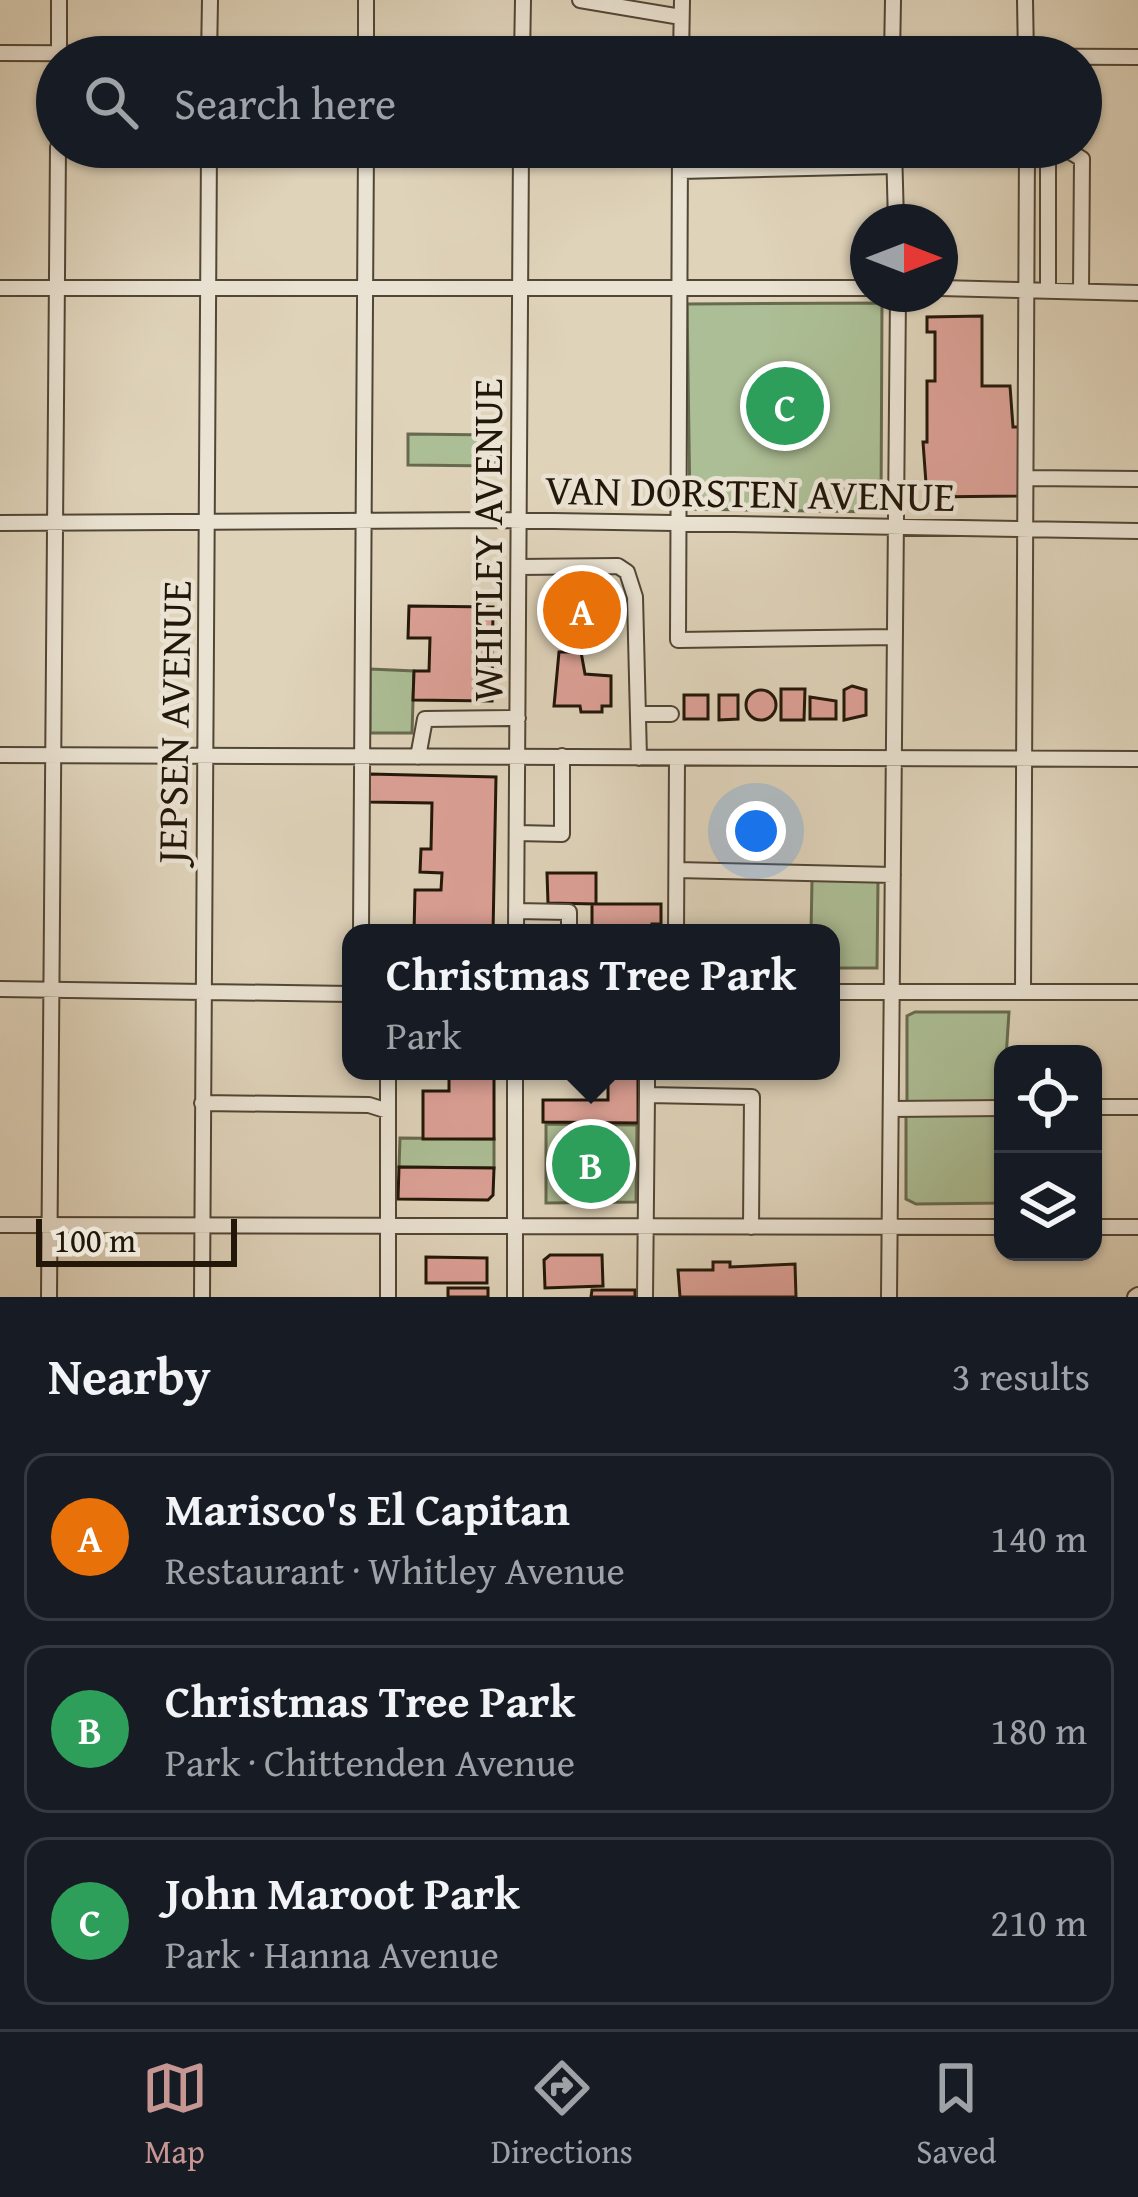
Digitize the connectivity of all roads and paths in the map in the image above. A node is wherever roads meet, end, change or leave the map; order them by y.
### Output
1 (59, 0) edge
2 (210, 0) edge
3 (366, 0) edge
4 (523, 0) edge
5 (580, 0) edge
6 (682, 0) edge
7 (892, 0) edge
8 (1025, 0) edge
9 (682, 17) junction
10 (59, 36) edge
11 (209, 36) edge
12 (367, 36) edge
13 (522, 36) edge
14 (682, 36) edge
15 (892, 36) edge
16 (1026, 36) edge
17 (0, 52) edge
18 (36, 54) edge
19 (1102, 57) edge
20 (1138, 57) edge
21 (58, 168) edge
22 (209, 168) edge
23 (366, 168) edge
24 (521, 168) edge
25 (788, 168) edge
26 (895, 168) edge
27 (1027, 168) edge
28 (1048, 168) edge
29 (1082, 168) edge
30 (680, 170) joint
31 (896, 204) edge
32 (0, 288) edge
33 (521, 288) junction
34 (850, 288) edge
35 (958, 288) edge
36 (57, 289) junction
37 (679, 289) junction
38 (1028, 289) junction
39 (366, 290) junction
40 (1048, 290) junction
41 (1081, 291) junction
42 (209, 292) junction
43 (1138, 293) edge
44 (898, 312) edge
45 (1028, 478) junction
46 (1138, 478) edge
47 (364, 519) junction
48 (520, 520) junction
49 (208, 522) junction
50 (678, 522) junction
51 (0, 523) edge
52 (57, 523) junction
53 (895, 529) junction
54 (1027, 531) junction
55 (1138, 531) edge
56 (520, 568) junction
57 (894, 637) junction
58 (639, 714) junction
59 (671, 714) dead end
60 (518, 718) junction
61 (0, 755) edge
62 (518, 755) junction
63 (55, 756) junction
64 (207, 756) junction
65 (562, 756) junction
66 (362, 757) junction
67 (418, 757) junction
68 (639, 758) junction
69 (893, 758) junction
70 (1024, 758) junction
71 (677, 759) junction
72 (1138, 759) edge
73 (517, 833) junction
74 (677, 870) junction
75 (893, 874) junction
76 (516, 911) junction
77 (361, 924) edge
78 (516, 924) edge
79 (569, 924) edge
80 (676, 924) edge
81 (0, 988) edge
82 (202, 988) junction
83 (55, 990) junction
84 (840, 992) edge
85 (892, 992) junction
86 (1023, 992) junction
87 (1138, 992) edge
88 (342, 994) edge
89 (388, 1080) edge
90 (515, 1080) edge
91 (647, 1080) edge
92 (647, 1095) junction
93 (202, 1103) junction
94 (1102, 1107) edge
95 (1138, 1107) edge
96 (994, 1108) edge
97 (891, 1109) junction
98 (388, 1111) junction
99 (0, 1225) edge
100 (50, 1225) junction
101 (515, 1225) junction
102 (202, 1226) junction
103 (645, 1226) junction
104 (388, 1227) junction
105 (751, 1227) junction
106 (890, 1227) junction
107 (994, 1227) edge
108 (1102, 1227) edge
109 (1138, 1227) edge
110 (50, 1297) edge
111 (202, 1297) edge
112 (388, 1297) edge
113 (514, 1297) edge
114 (645, 1297) edge
115 (889, 1297) edge

1 - 10 street
2 - 11 street
3 - 12 street
4 - 13 street
5 - 9 street
6 - 9 street
7 - 15 street
8 - 16 street
9 - 14 street
17 - 18 street
19 - 20 street
21 - 36 street
22 - 42 street, JEPSEN AVENUE
23 - 39 street
24 - 33 street, WHITLEY AVENUE
25 - 30 street
26 - 31 street
27 - 38 street
28 - 40 street
29 - 41 street
30 - 37 street
32 - 36 street
33 - 37 street
33 - 39 street
33 - 48 street, WHITLEY AVENUE
34 - 37 street
35 - 38 street
36 - 42 street
36 - 52 street
37 - 50 street
38 - 40 street
38 - 45 street
39 - 42 street
39 - 47 street
40 - 41 street
41 - 43 street
42 - 49 street, JEPSEN AVENUE
44 - 53 street
45 - 46 street
45 - 54 street
47 - 48 street, VAN DORSTEN AVENUE
47 - 49 street, VAN DORSTEN AVENUE
47 - 66 street
48 - 50 street, VAN DORSTEN AVENUE
48 - 56 street, WHITLEY AVENUE
49 - 52 street, VAN DORSTEN AVENUE
49 - 64 street, JEPSEN AVENUE
50 - 53 street, VAN DORSTEN AVENUE
50 - 57 street
51 - 52 street, VAN DORSTEN AVENUE
52 - 63 street
53 - 54 street, VAN DORSTEN AVENUE
53 - 57 street
54 - 55 street, VAN DORSTEN AVENUE
54 - 70 street
56 - 58 street
56 - 60 street, WHITLEY AVENUE
57 - 69 street
58 - 59 street
58 - 68 street
60 - 62 street, WHITLEY AVENUE
60 - 67 street
61 - 63 street
62 - 65 street
62 - 67 street
62 - 73 street, WHITLEY AVENUE
63 - 64 street
63 - 83 street
64 - 66 street
64 - 82 street, JEPSEN AVENUE
65 - 68 street
65 - 73 street
66 - 67 street
66 - 77 street
68 - 71 street
69 - 70 street
69 - 71 street
69 - 75 street
70 - 72 street
70 - 86 street
71 - 74 street
73 - 76 street, WHITLEY AVENUE
74 - 75 street
74 - 80 street
75 - 85 street
76 - 78 street, WHITLEY AVENUE
76 - 79 street
81 - 83 street
82 - 83 street
82 - 88 street
82 - 93 street, JEPSEN AVENUE
83 - 100 street
84 - 85 street
85 - 86 street
85 - 97 street
86 - 87 street
89 - 98 street
90 - 101 street
91 - 92 street
92 - 103 street
92 - 105 street
93 - 98 street
93 - 102 street, JEPSEN AVENUE
94 - 95 street
96 - 97 street
97 - 106 street
98 - 104 street
99 - 100 street
100 - 102 street
100 - 110 street
101 - 103 street
101 - 104 street
101 - 113 street
102 - 104 street
102 - 111 street, JEPSEN AVENUE
103 - 105 street
103 - 114 street
104 - 112 street
105 - 106 street
106 - 107 street
106 - 115 street
108 - 109 street

